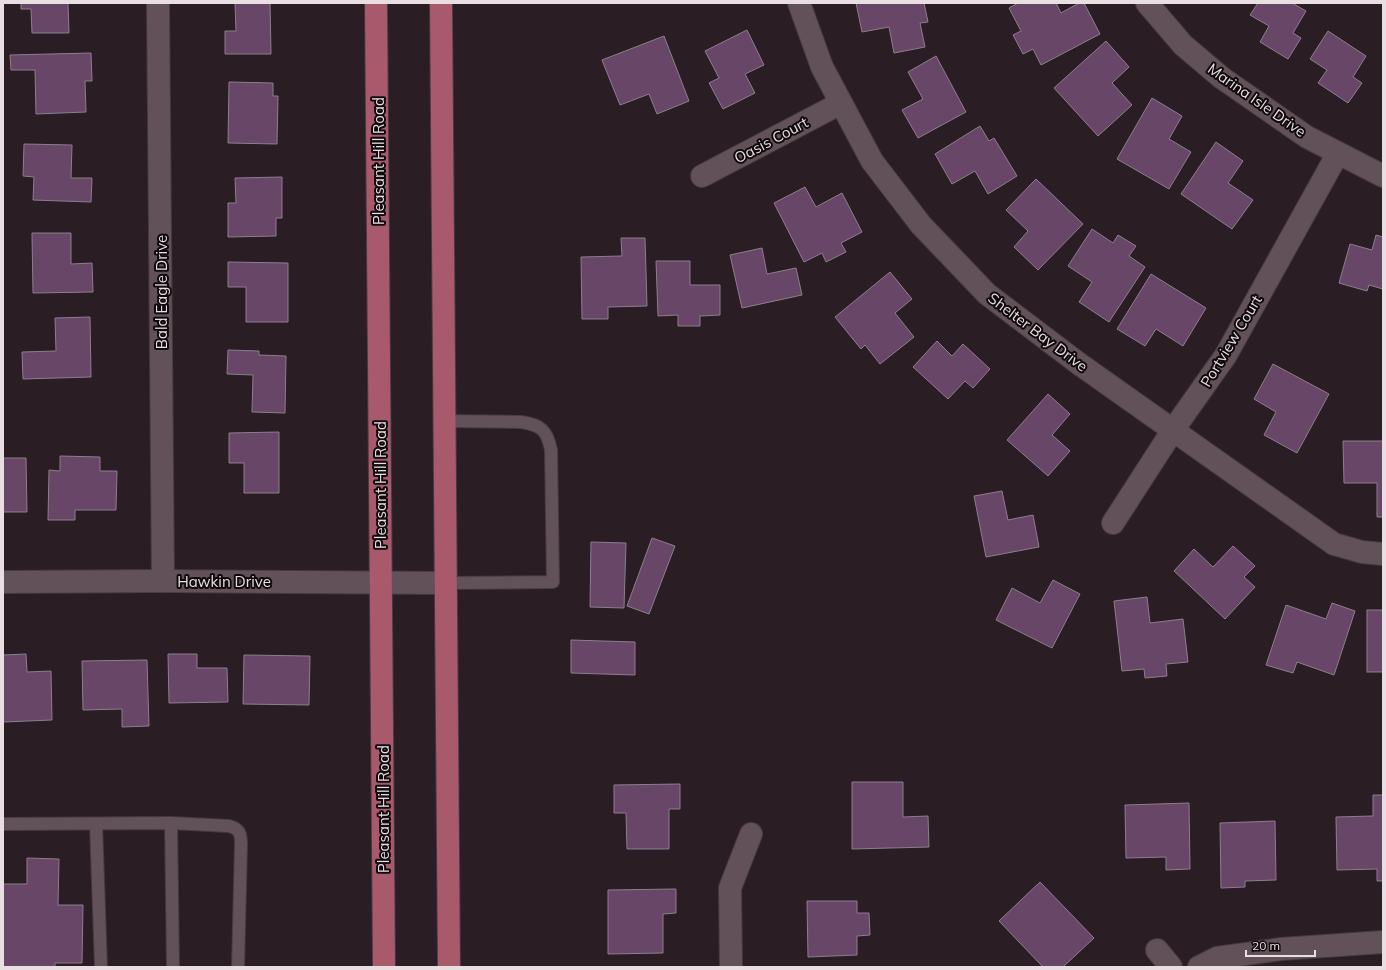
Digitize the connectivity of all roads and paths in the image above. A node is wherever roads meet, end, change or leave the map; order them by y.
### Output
1 (158, 3) edge
2 (376, 3) edge
3 (441, 3) edge
4 (799, 3) edge
5 (1147, 3) edge
6 (841, 103) junction
7 (1338, 153) junction
8 (702, 176) dead end
9 (1383, 176) edge
10 (444, 421) junction
11 (1173, 430) junction
12 (1112, 523) dead end
13 (1383, 554) edge
14 (163, 581) junction
15 (3, 582) edge
16 (381, 582) junction
17 (446, 583) junction
18 (171, 823) junction
19 (3, 824) edge
20 (96, 824) junction
21 (751, 834) dead end
22 (1383, 942) edge
23 (1157, 950) dead end
24 (101, 967) edge
25 (173, 967) edge
26 (238, 967) edge
27 (384, 967) edge
28 (449, 967) edge
29 (731, 967) edge
30 (1171, 967) edge
31 (1199, 967) edge

1 - 14 street, Bald Eagle Drive
2 - 16 main road, Pleasant Hill Road
3 - 10 main road
4 - 6 street, Shelter Bay Drive
5 - 7 street, Marina Isle Drive
6 - 8 street, Oasis Court
6 - 11 street, Shelter Bay Drive
7 - 9 street, Marina Isle Drive
7 - 11 street, Portview Court
10 - 17 main road
10 - 17 lane
11 - 12 street, Portview Court
11 - 13 street, Shelter Bay Drive
14 - 15 street, Hawkin Drive
14 - 16 street, Hawkin Drive
16 - 17 street, Hawkin Drive
16 - 27 main road, Pleasant Hill Road
17 - 28 main road
18 - 20 lane
18 - 25 lane
18 - 26 lane
19 - 20 lane
20 - 24 lane
21 - 29 street
22 - 31 street
23 - 30 street

